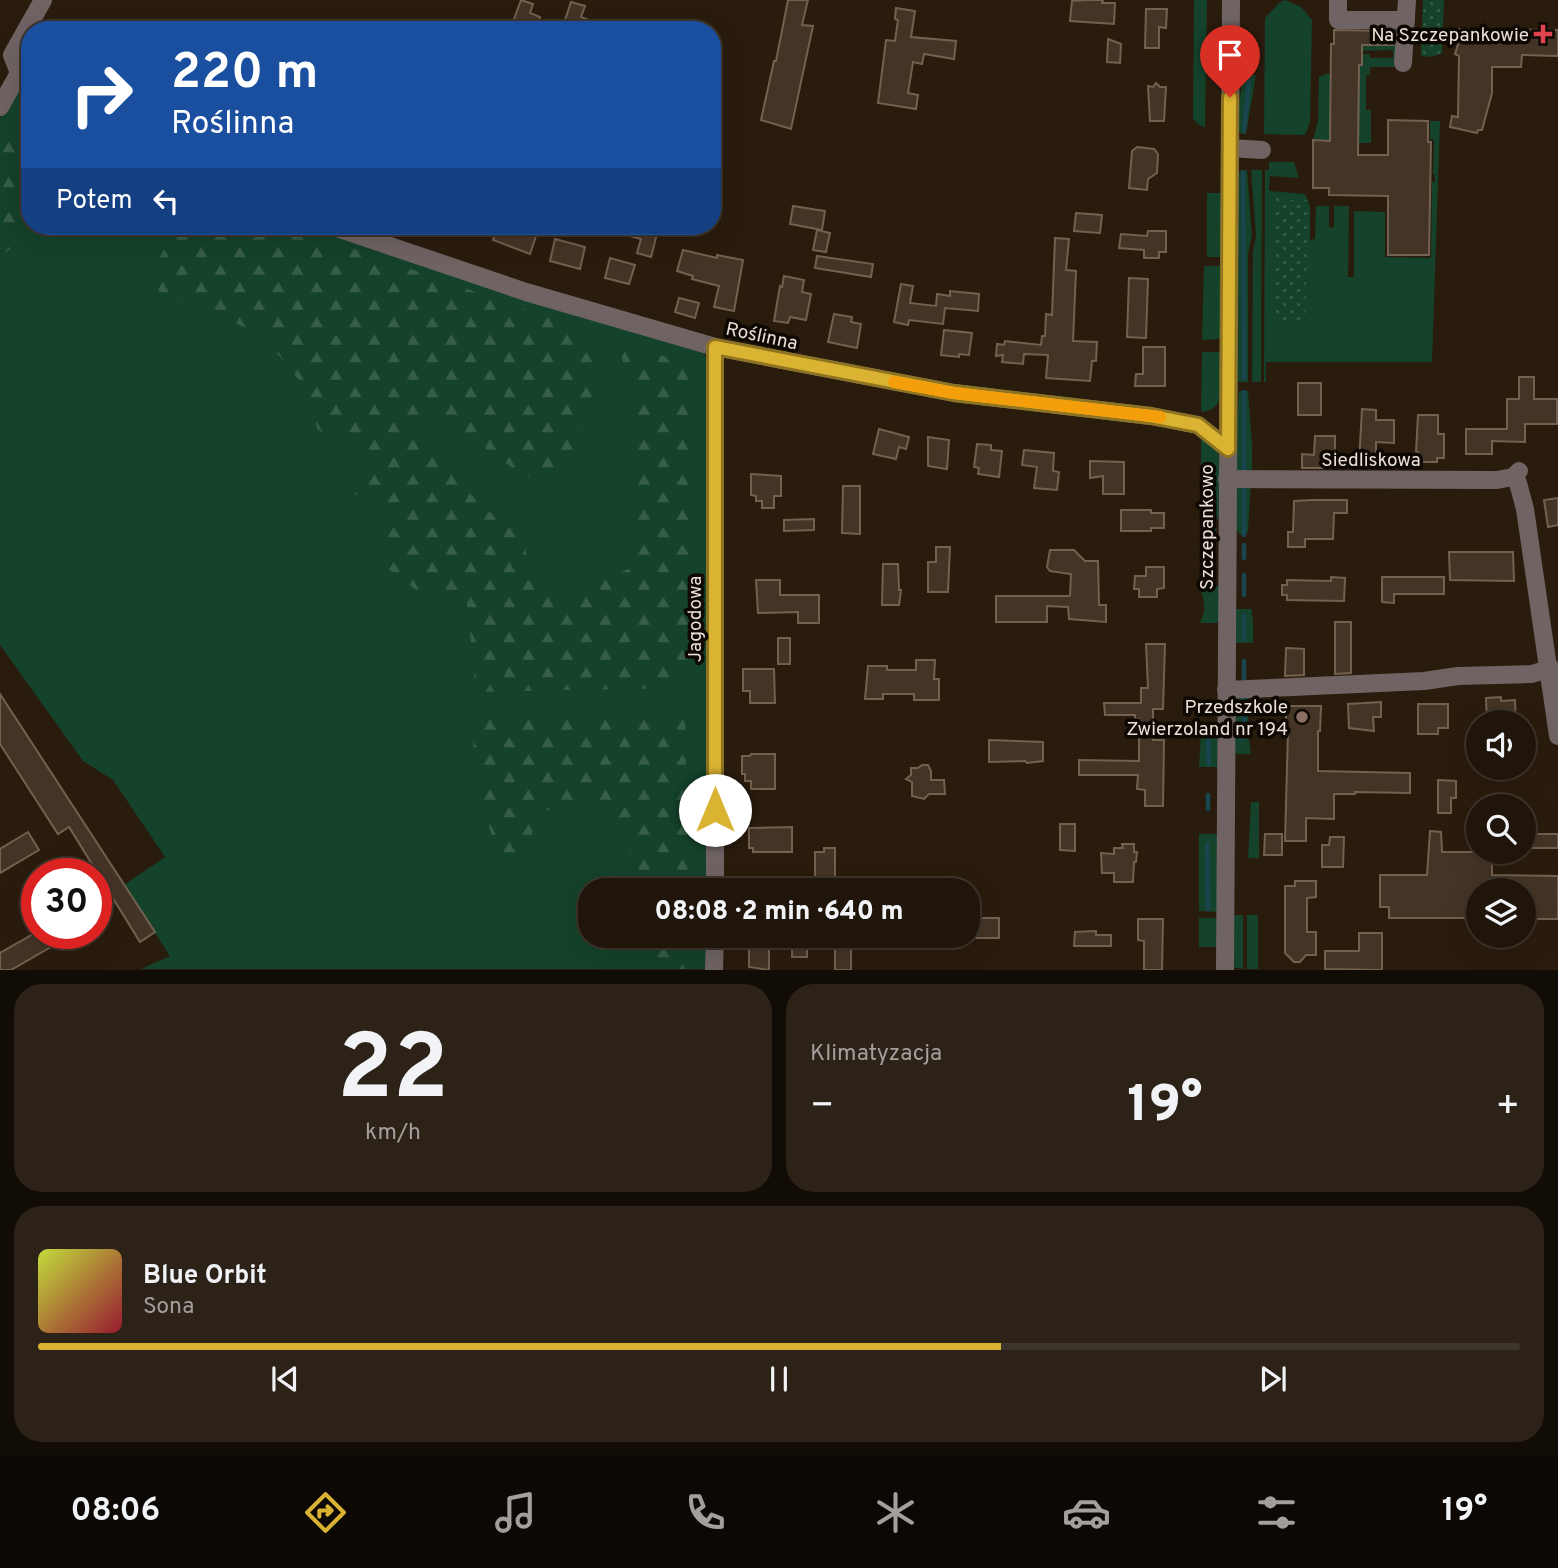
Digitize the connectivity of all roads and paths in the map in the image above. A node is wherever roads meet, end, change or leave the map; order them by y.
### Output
1 (43, 0) edge
2 (1231, 0) edge
3 (1338, 0) edge
4 (1407, 0) edge
5 (1406, 20) junction
6 (31, 21) edge
7 (21, 39) edge
8 (0, 62) edge
9 (1403, 63) dead end
10 (21, 71) edge
11 (21, 74) edge
12 (21, 80) edge
13 (0, 107) edge
14 (1230, 148) junction
15 (1262, 150) dead end
16 (358, 235) edge
17 (715, 347) junction
18 (1228, 414) junction
19 (1198, 425) junction
20 (1228, 449) junction
21 (1227, 479) junction
22 (1553, 670) edge
23 (1226, 690) junction
24 (1558, 736) edge
25 (715, 878) edge
26 (715, 948) edge
27 (714, 970) edge
28 (1225, 970) edge

1 - 6 street
2 - 14 street, Szczepankowo
3 - 5 street
4 - 5 street
5 - 9 street
7 - 10 street
8 - 11 street
12 - 13 street
14 - 15 street
14 - 18 street, Szczepankowo
16 - 17 street, Roślinna
17 - 19 street, Roślinna
17 - 25 street, Jagodowa
18 - 19 street
18 - 20 street, Szczepankowo
19 - 20 street, Roślinna
20 - 21 street, Szczepankowo
21 - 22 street, Siedliskowa
21 - 23 street, Szczepankowo
22 - 23 street
22 - 24 street, Siedliskowa
23 - 28 street, Szczepankowo
26 - 27 street

